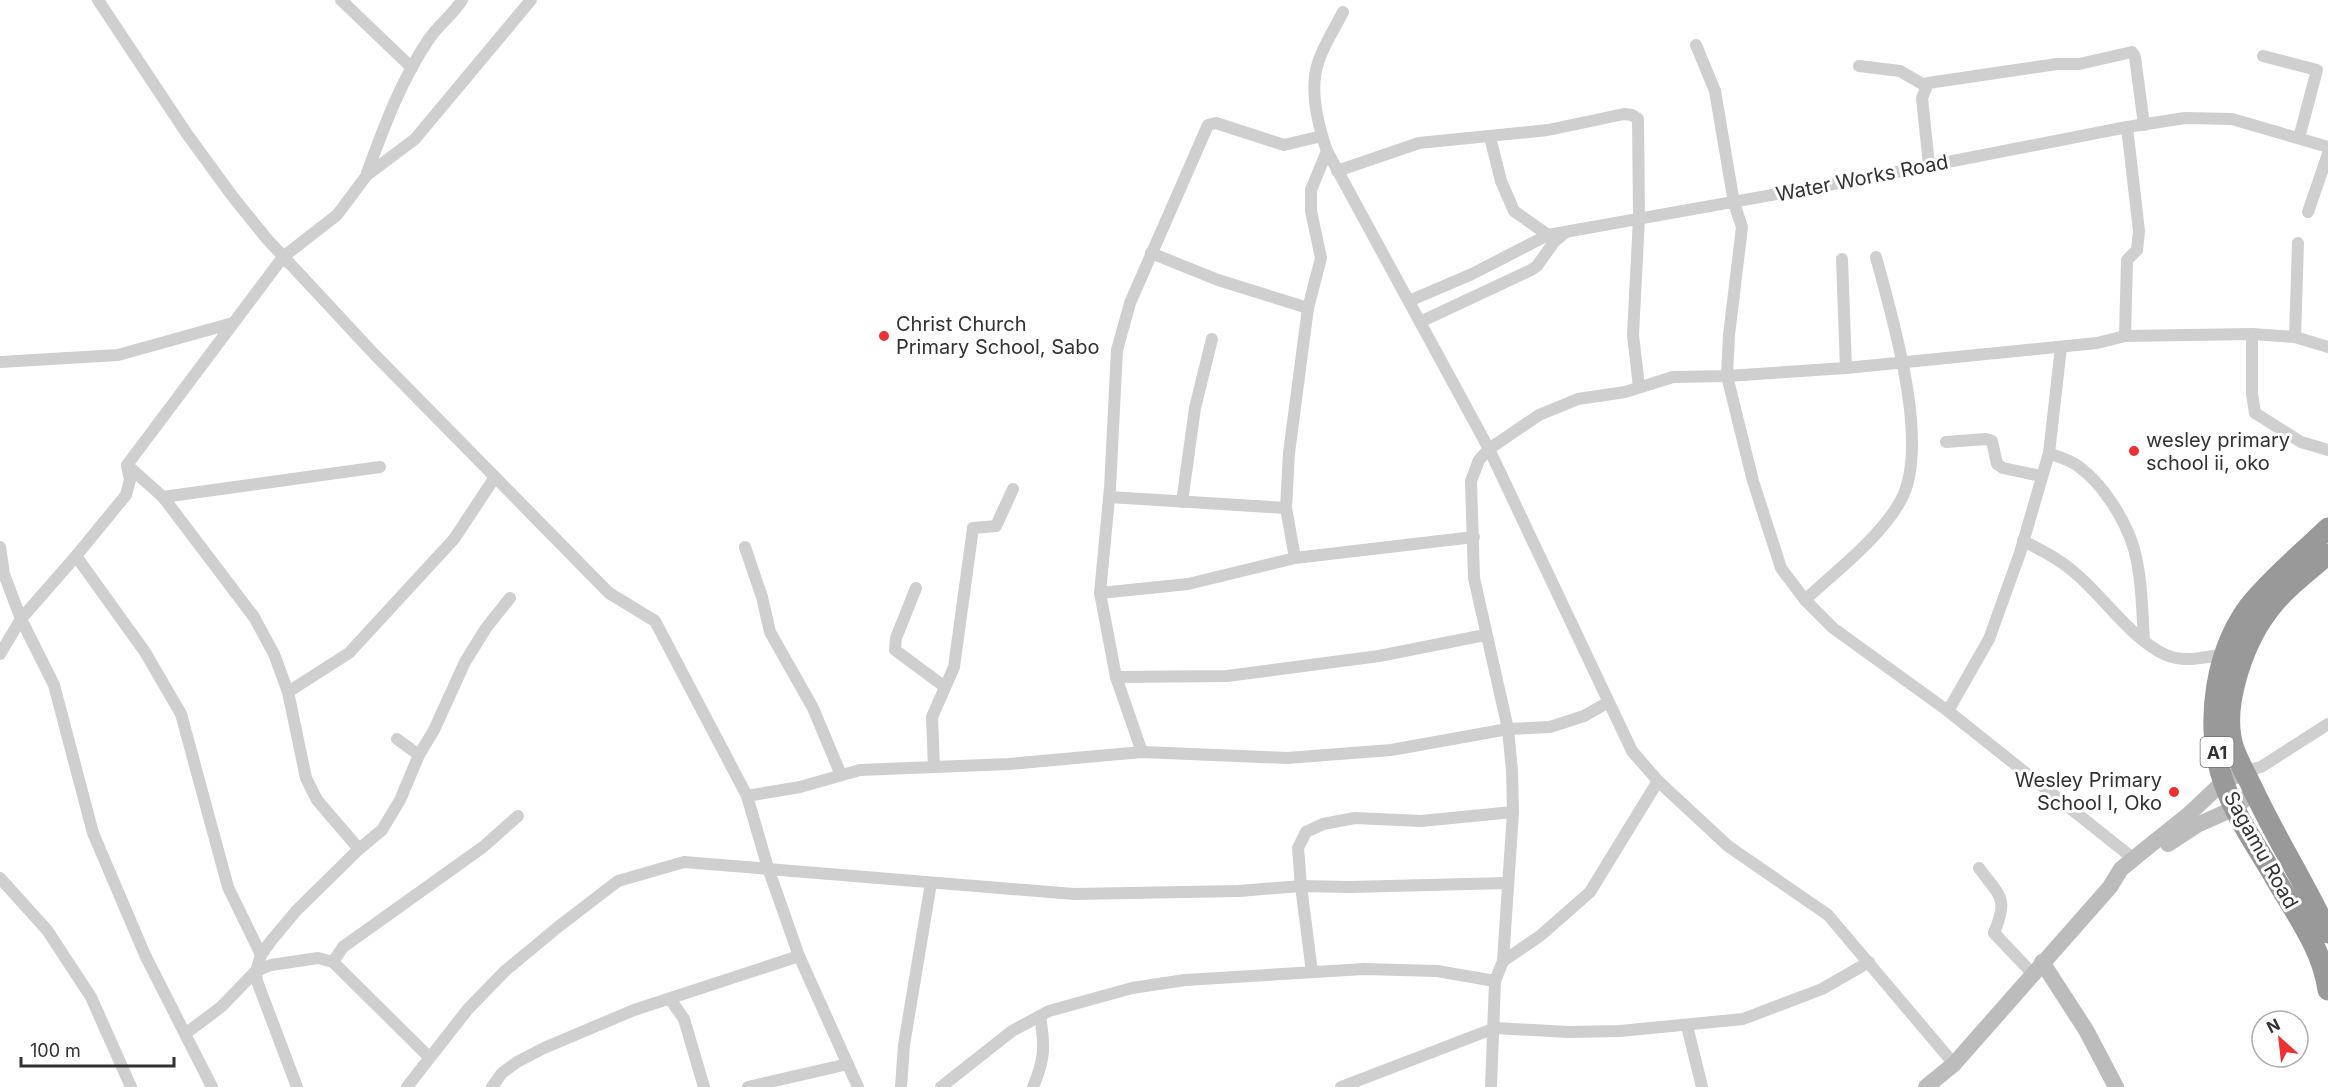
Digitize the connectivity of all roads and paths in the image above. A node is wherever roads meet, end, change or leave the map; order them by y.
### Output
1 (98, 0) edge
2 (103, 0) edge
3 (341, 0) edge
4 (462, 0) edge
5 (531, 0) edge
6 (1343, 12) dead end
7 (1696, 45) dead end
8 (2263, 57) dead end
9 (1859, 66) dead end
10 (412, 68) junction
11 (2322, 71) edge
12 (1926, 86) junction
13 (2144, 124) junction
14 (2127, 127) junction
15 (1322, 136) junction
16 (1490, 137) junction
17 (2299, 138) junction
18 (2328, 147) edge
19 (1327, 151) junction
20 (2328, 154) edge
21 (1929, 165) junction
22 (1337, 171) junction
23 (367, 175) junction
24 (1734, 203) junction
25 (2308, 212) dead end
26 (1639, 218) junction
27 (1567, 232) junction
28 (1548, 235) junction
29 (2298, 243) dead end
30 (1151, 253) junction
31 (283, 257) junction
32 (1876, 257) dead end
33 (1842, 259) dead end
34 (1409, 301) junction
35 (1308, 308) junction
36 (1420, 322) junction
37 (233, 324) junction
38 (2252, 334) junction
39 (2125, 336) junction
40 (2295, 337) junction
41 (1212, 339) dead end
42 (2061, 347) junction
43 (2328, 347) edge
44 (0, 362) edge
45 (1902, 363) junction
46 (1846, 368) junction
47 (1727, 376) junction
48 (1639, 387) junction
49 (1946, 442) dead end
50 (1489, 449) junction
51 (2328, 450) edge
52 (2049, 453) junction
53 (127, 465) junction
54 (380, 467) dead end
55 (2041, 476) junction
56 (495, 477) junction
57 (1013, 489) dead end
58 (163, 497) junction
59 (1109, 497) junction
60 (1182, 502) junction
61 (1286, 507) junction
62 (2328, 528) edge
63 (1473, 537) junction
64 (2023, 541) junction
65 (0, 548) edge
66 (745, 548) dead end
67 (2328, 554) edge
68 (76, 556) junction
69 (1294, 558) junction
70 (916, 588) dead end
71 (1100, 593) junction
72 (510, 598) dead end
73 (1805, 600) junction
74 (21, 619) junction
75 (1485, 635) junction
76 (2144, 640) junction
77 (0, 654) edge
78 (2226, 654) junction
79 (1116, 677) junction
80 (945, 687) junction
81 (288, 692) junction
82 (1607, 703) junction
83 (1948, 711) junction
84 (2328, 724) edge
85 (1508, 729) junction
86 (397, 739) dead end
87 (1142, 752) junction
88 (419, 755) junction
89 (934, 766) junction
90 (2253, 769) junction
91 (841, 776) junction
92 (1658, 781) junction
93 (2223, 782) junction
94 (2254, 791) junction
95 (747, 796) junction
96 (2235, 808) junction
97 (1513, 812) junction
98 (518, 816) dead end
99 (358, 849) junction
100 (2133, 859) junction
101 (768, 868) junction
102 (1979, 868) dead end
103 (0, 879) edge
104 (931, 883) junction
105 (1508, 883) junction
106 (1301, 886) junction
107 (2110, 887) junction
108 (2325, 921) edge
109 (261, 955) junction
110 (799, 956) junction
111 (1503, 961) junction
112 (333, 962) junction
113 (1869, 962) junction
114 (2037, 968) junction
115 (256, 971) junction
116 (1312, 972) junction
117 (1495, 981) junction
118 (2328, 990) edge
119 (670, 999) junction
120 (1040, 1016) junction
121 (1687, 1026) junction
122 (1495, 1028) junction
123 (185, 1034) junction
124 (429, 1057) junction
125 (848, 1064) junction
126 (1954, 1064) junction
127 (131, 1087) edge
128 (212, 1087) edge
129 (297, 1087) edge
130 (407, 1087) edge
131 (492, 1087) edge
132 (704, 1087) edge
133 (748, 1087) edge
134 (858, 1087) edge
135 (901, 1087) edge
136 (941, 1087) edge
137 (1033, 1087) edge
138 (1341, 1087) edge
139 (1491, 1087) edge
140 (1702, 1087) edge
141 (1926, 1087) edge
142 (2116, 1087) edge

1 - 31 street
2 - 31 street
3 - 10 street
4 - 10 street
5 - 23 street
6 - 15 street
7 - 24 street
8 - 11 street
9 - 12 street
10 - 23 street
11 - 17 street
12 - 13 street
12 - 21 street
13 - 14 street, Water Works Road
13 - 17 street, Water Works Road
14 - 21 street, Water Works Road
14 - 39 street
15 - 19 street
15 - 30 street
16 - 22 street
16 - 26 street
16 - 28 street
17 - 18 street, Water Works Road
19 - 22 street
19 - 35 street
20 - 25 street
21 - 24 street, Water Works Road
22 - 34 street
23 - 31 street
24 - 26 street, Water Works Road
24 - 47 street
26 - 27 street, Water Works Road
26 - 48 street
27 - 28 street, Water Works Road
27 - 36 street
28 - 34 street, Water Works Road
29 - 40 street
30 - 35 street
30 - 59 street
31 - 37 street
31 - 56 street
32 - 45 street
33 - 46 street
34 - 36 street
35 - 61 street
36 - 50 street
37 - 44 street
37 - 53 street
38 - 39 street
38 - 40 street
38 - 51 street
39 - 42 street
40 - 43 street
41 - 60 street
42 - 45 street
42 - 52 street
45 - 46 street
45 - 73 street
46 - 47 street
47 - 48 street
47 - 73 street
48 - 50 street
49 - 55 street
50 - 63 street
50 - 82 street
52 - 55 street
52 - 76 street
53 - 58 street
53 - 68 street
54 - 58 street
55 - 64 street
56 - 81 street
56 - 95 street
57 - 80 street
58 - 81 street
59 - 60 street
59 - 71 street
60 - 61 street
61 - 69 street
62 - 78 highway, Sagamu Road / A1
63 - 69 street
63 - 75 street
64 - 76 street
64 - 83 street
65 - 74 street
66 - 91 street
67 - 90 highway, Sagamu Road / A1
68 - 74 street
68 - 109 street
69 - 71 street
70 - 80 street
71 - 79 street
72 - 88 street
73 - 83 street
74 - 77 street
74 - 123 street
75 - 79 street
75 - 85 street
76 - 78 street
78 - 93 highway, Sagamu Road / A1
79 - 87 street
80 - 89 street
81 - 99 street
82 - 85 street
82 - 92 street
83 - 100 street
84 - 90 street
85 - 87 street
85 - 97 street
86 - 88 street
87 - 89 street
88 - 99 street
89 - 91 street
90 - 93 main road
90 - 94 highway, Sagamu Road / A1
91 - 95 street
92 - 111 street
92 - 113 street
93 - 96 highway, Sagamu Road / A1
93 - 100 main road
94 - 96 main road
94 - 108 highway, Sagamu Road / A1
95 - 101 street
96 - 107 main road
96 - 118 highway, Sagamu Road / A1
97 - 105 street
97 - 106 street
98 - 112 street
99 - 109 street
100 - 107 main road
101 - 104 street
101 - 110 street
101 - 124 street
102 - 114 street
103 - 127 street
104 - 106 street
104 - 135 street
105 - 106 street
105 - 111 street
106 - 116 street
107 - 114 main road
109 - 115 street
110 - 119 street
110 - 125 street
111 - 117 street
112 - 115 street
112 - 124 street
113 - 121 street
113 - 126 street
114 - 126 main road
114 - 142 main road
115 - 123 street
115 - 129 street
116 - 117 street
116 - 120 street
117 - 122 street
119 - 131 street
119 - 132 street
120 - 136 street
120 - 137 street
121 - 122 street
121 - 140 street
122 - 138 street
122 - 139 street
123 - 128 street
124 - 130 street
125 - 133 street
125 - 134 street
126 - 141 main road

